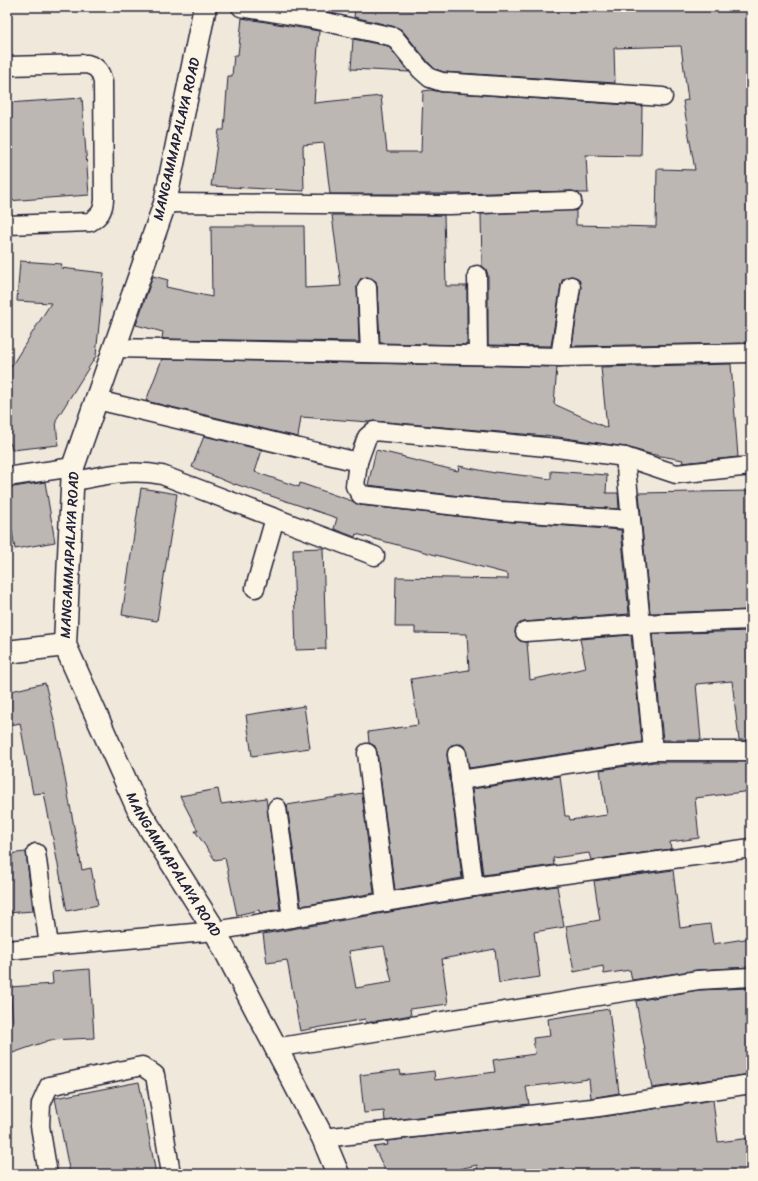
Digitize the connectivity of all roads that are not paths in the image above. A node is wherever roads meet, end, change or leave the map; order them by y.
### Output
1 (205, 7) edge
2 (241, 7) edge
3 (7, 66) edge
4 (663, 97) dead end
5 (572, 201) dead end
6 (165, 203) junction
7 (7, 225) edge
8 (477, 275) dead end
9 (571, 286) dead end
10 (366, 287) dead end
11 (113, 348) junction
12 (370, 353) junction
13 (751, 353) edge
14 (478, 355) junction
15 (560, 357) junction
16 (97, 400) junction
17 (625, 457) junction
18 (358, 462) junction
19 (751, 466) edge
20 (73, 475) junction
21 (7, 476) edge
22 (275, 518) junction
23 (631, 520) junction
24 (375, 556) dead end
25 (256, 588) dead end
26 (751, 620) edge
27 (641, 624) junction
28 (525, 632) dead end
29 (65, 645) junction
30 (7, 652) edge
31 (653, 751) junction
32 (751, 751) edge
33 (367, 753) dead end
34 (457, 754) dead end
35 (460, 780) junction
36 (277, 808) dead end
37 (751, 848) edge
38 (36, 853) dead end
39 (474, 887) junction
40 (386, 902) junction
41 (292, 918) junction
42 (215, 931) junction
43 (49, 946) junction
44 (7, 950) edge
45 (751, 977) edge
46 (274, 1048) junction
47 (751, 1084) edge
48 (323, 1138) junction
49 (48, 1174) edge
50 (171, 1174) edge
51 (338, 1174) edge

1 - 6 main road, MANGAMMAPALAYA ROAD
2 - 4 street
3 - 7 street
5 - 6 street
6 - 11 main road, MANGAMMAPALAYA ROAD
8 - 14 street
9 - 15 street
10 - 12 street
11 - 12 street
11 - 16 main road, MANGAMMAPALAYA ROAD
12 - 14 street
13 - 15 street
14 - 15 street
16 - 18 street
16 - 20 main road, MANGAMMAPALAYA ROAD
17 - 18 street
17 - 19 street
17 - 23 street
18 - 23 street
20 - 21 street
20 - 22 street
20 - 29 main road, MANGAMMAPALAYA ROAD
22 - 24 street
22 - 25 street
23 - 27 street
26 - 27 street
27 - 28 street
27 - 31 street
29 - 30 main road
29 - 42 main road, MANGAMMAPALAYA ROAD
31 - 32 street
31 - 35 street
33 - 40 street
34 - 35 street
35 - 39 street
36 - 41 street
37 - 39 street
38 - 43 street
39 - 40 street
40 - 41 street
41 - 42 street
42 - 43 street
42 - 46 main road, MANGAMMAPALAYA ROAD
43 - 44 street
45 - 46 street
46 - 48 main road, MANGAMMAPALAYA ROAD
47 - 48 street
48 - 51 main road, MANGAMMAPALAYA ROAD
49 - 50 street

